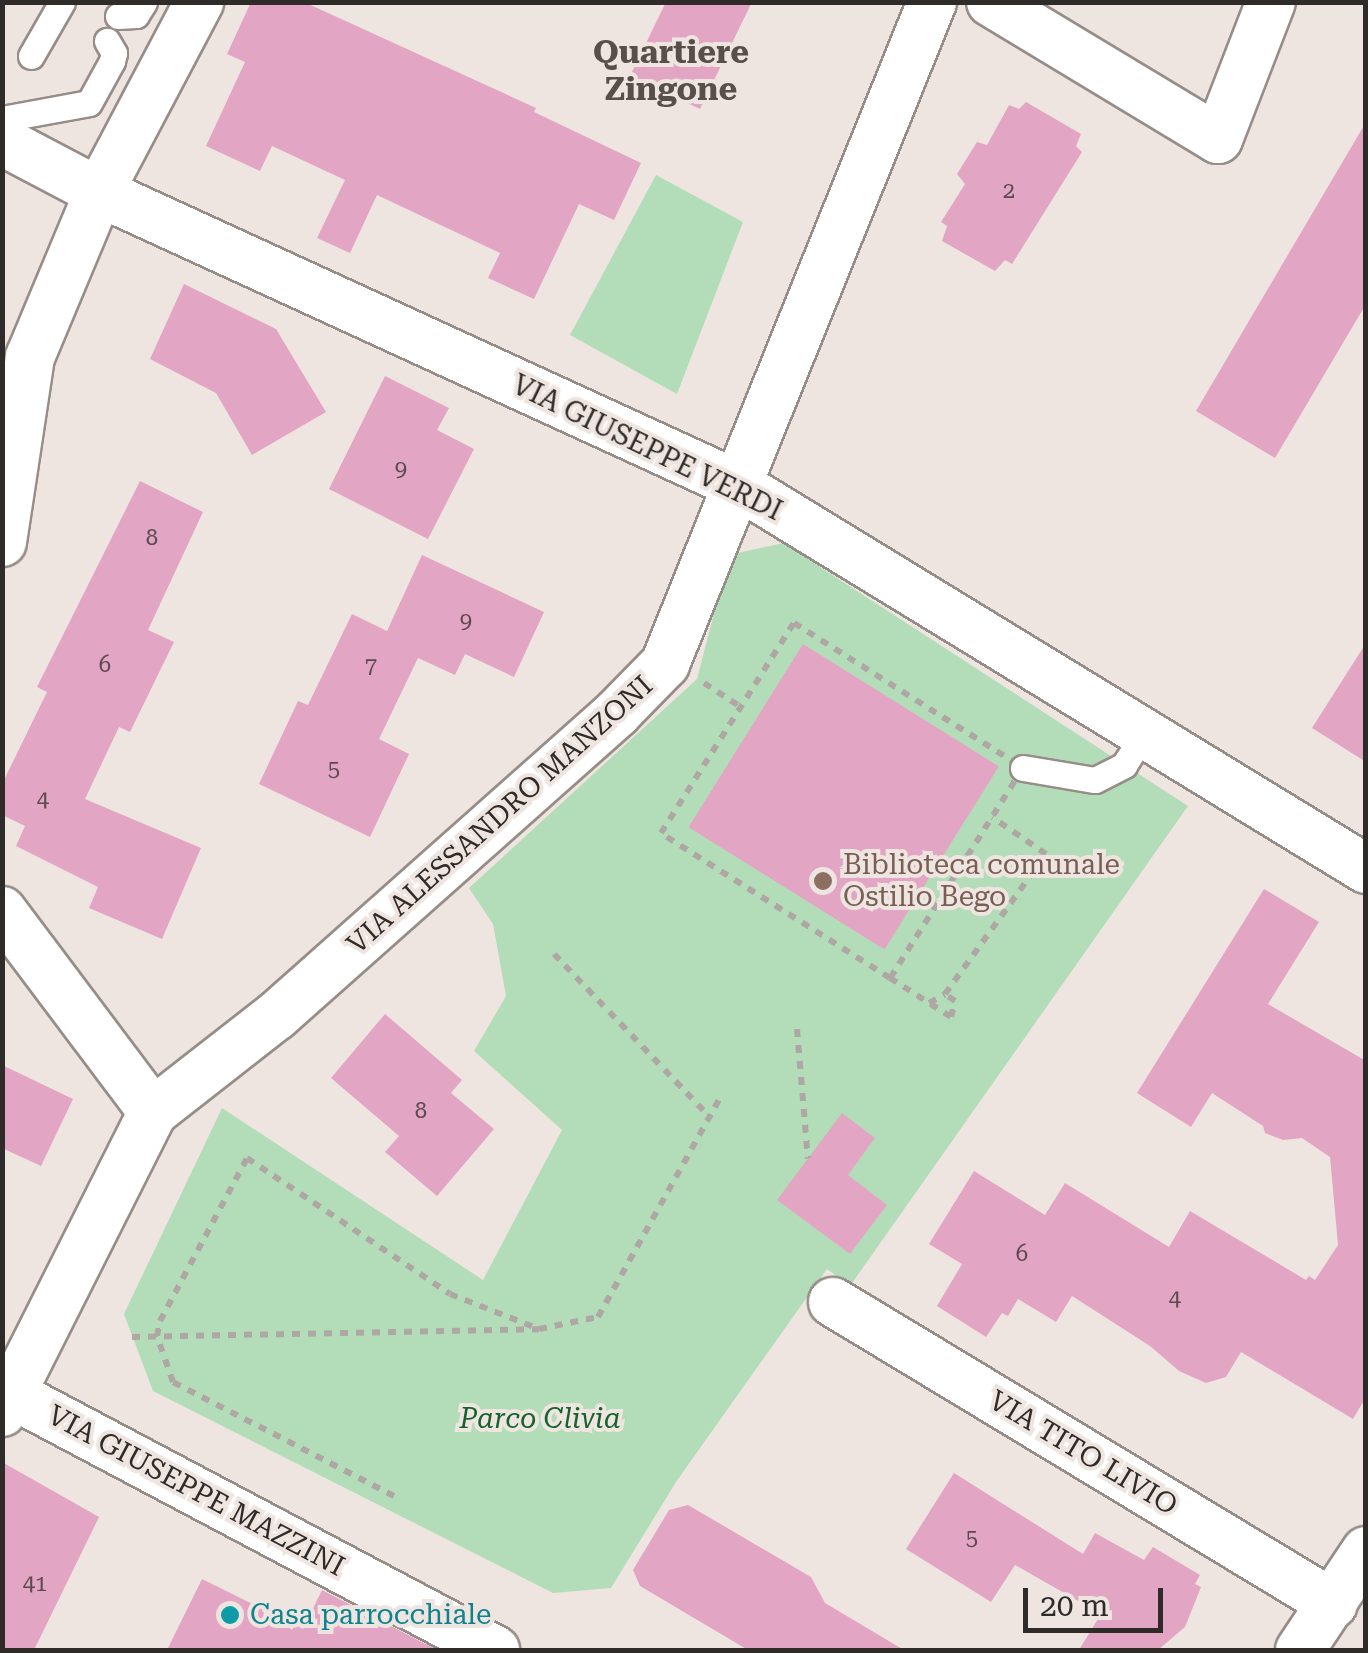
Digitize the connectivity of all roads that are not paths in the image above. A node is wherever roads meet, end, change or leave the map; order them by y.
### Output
1 (62, 2) edge
2 (144, 2) edge
3 (199, 2) edge
4 (932, 2) edge
5 (991, 2) edge
6 (1271, 2) edge
7 (118, 16) dead end
8 (107, 41) dead end
9 (31, 56) dead end
10 (2, 118) edge
11 (2, 141) edge
12 (99, 192) junction
13 (738, 486) junction
14 (2, 542) edge
15 (1144, 734) junction
16 (1023, 768) road end
17 (1366, 869) edge
18 (2, 912) edge
19 (153, 1112) junction
20 (833, 1302) dead end
21 (6, 1398) edge
22 (1366, 1551) edge
23 (1333, 1604) junction
24 (495, 1650) edge
25 (1300, 1650) edge

1 - 9 lane
2 - 7 lane
3 - 12 street
4 - 13 street, VIA ALESSANDRO MANZONI
5 - 6 street
8 - 10 lane
11 - 12 street, VIA GIUSEPPE VERDI
12 - 13 street, VIA GIUSEPPE VERDI
12 - 14 street
13 - 15 street, VIA GIUSEPPE VERDI
13 - 19 street, VIA ALESSANDRO MANZONI
15 - 16 lane
15 - 17 street, VIA GIUSEPPE VERDI
18 - 19 street
19 - 21 street
20 - 23 street, VIA TITO LIVIO
21 - 24 street, VIA GIUSEPPE MAZZINI
22 - 23 street
23 - 25 street

